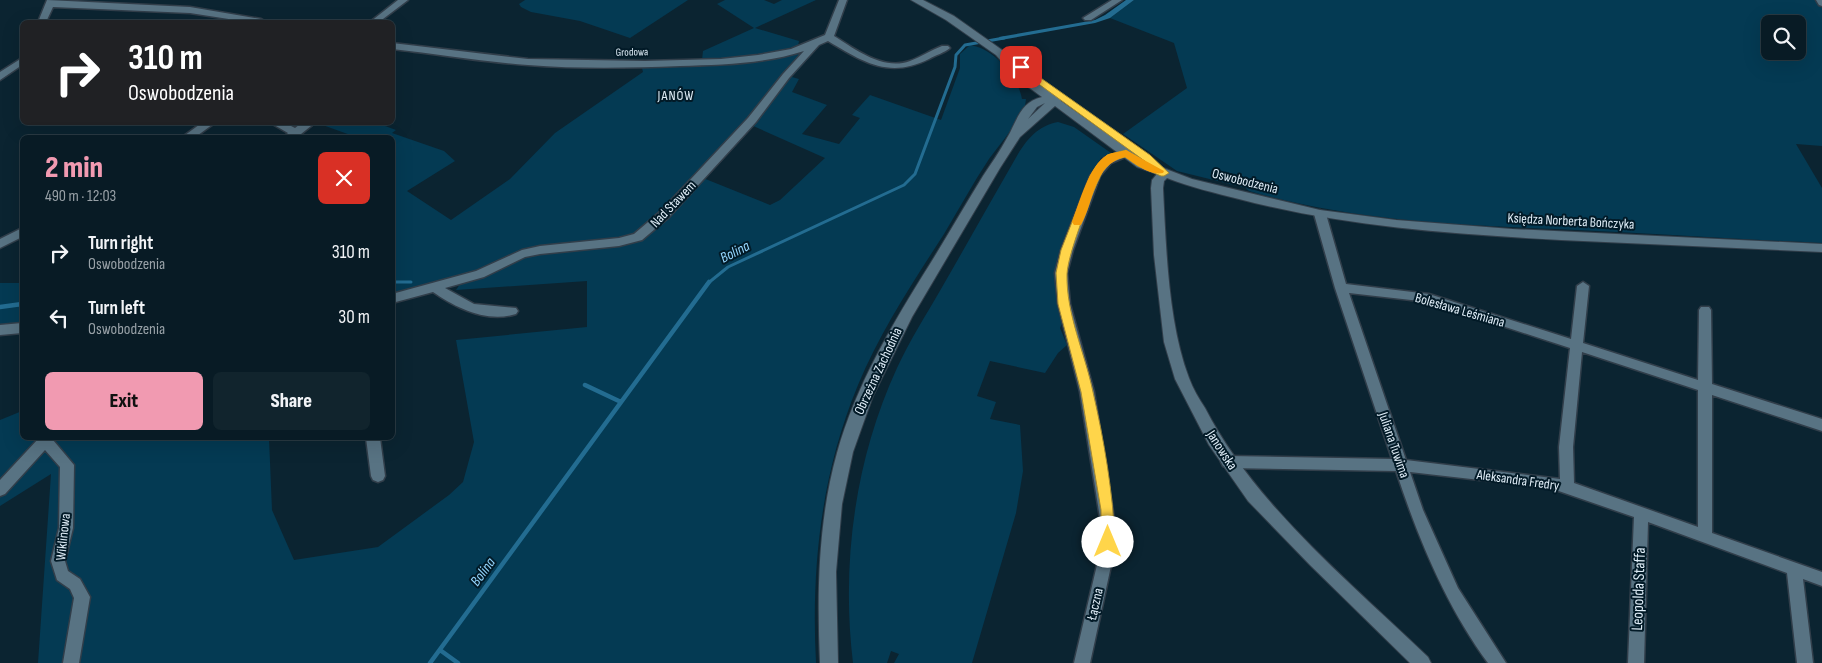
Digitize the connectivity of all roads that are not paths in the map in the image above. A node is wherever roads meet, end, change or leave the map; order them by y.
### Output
1 (404, 0) edge
2 (843, 0) edge
3 (916, 0) edge
4 (1098, 0) edge
5 (1118, 0) edge
6 (51, 2) edge
7 (1107, 6) junction
8 (1088, 18) dead end
9 (43, 20) edge
10 (249, 20) edge
11 (377, 20) edge
12 (974, 35) joint
13 (829, 37) junction
14 (814, 45) junction
15 (395, 46) edge
16 (945, 48) dead end
17 (997, 52) junction
18 (20, 62) edge
19 (1020, 76) junction
20 (0, 77) edge
21 (1052, 94) junction
22 (1028, 108) junction
23 (1081, 120) junction
24 (1031, 123) junction
25 (206, 125) edge
26 (278, 125) edge
27 (307, 125) edge
28 (193, 135) edge
29 (292, 135) edge
30 (1014, 137) junction
31 (1126, 153) junction
32 (1164, 173) junction
33 (1320, 214) junction
34 (20, 233) edge
35 (0, 244) edge
36 (1822, 248) edge
37 (1583, 286) dead end
38 (435, 287) junction
39 (1341, 288) junction
40 (395, 298) edge
41 (1705, 310) dead end
42 (512, 311) dead end
43 (20, 328) edge
44 (0, 330) edge
45 (1575, 346) junction
46 (1706, 389) junction
47 (1822, 425) edge
48 (45, 440) edge
49 (47, 440) edge
50 (373, 440) edge
51 (1228, 462) junction
52 (1402, 466) junction
53 (378, 476) dead end
54 (1568, 486) junction
55 (0, 490) edge
56 (1642, 514) junction
57 (1705, 537) junction
58 (1794, 569) junction
59 (1822, 579) edge
60 (71, 663) edge
61 (829, 663) edge
62 (1082, 663) edge
63 (1422, 663) edge
64 (1498, 663) edge
65 (1636, 663) edge
66 (1805, 663) edge

1 - 11 street
2 - 13 street
3 - 12 street, Oswobodzenia
4 - 7 street
5 - 7 street
6 - 9 street
6 - 10 street
7 - 8 street
12 - 17 street, Oswobodzenia
13 - 14 street, Grodowa
13 - 16 street
14 - 15 street, Grodowa
14 - 38 street, Nad Stawem
17 - 19 street, Oswobodzenia
17 - 21 street, Oswobodzenia
18 - 20 street
19 - 21 street, Oswobodzenia
19 - 22 street, Oswobodzenia
21 - 22 street
21 - 23 street, Oswobodzenia
21 - 24 street, Obrzeżna Zachodnia
21 - 32 street, Oswobodzenia
22 - 30 street, Obrzeżna Zachodnia
23 - 24 street, Obrzeżna Zachodnia
23 - 31 street, Oswobodzenia
24 - 30 street, Obrzeżna Zachodnia
25 - 28 street
26 - 29 street
27 - 29 street
30 - 61 street, Obrzeżna Zachodnia
31 - 32 street, Oswobodzenia
31 - 62 street, Łączna
32 - 33 street, Oswobodzenia
32 - 51 street, Janowska
33 - 36 street, Księdza Norberta Bończyka
33 - 39 street, Juliana Tuwima
34 - 35 street
37 - 45 street
38 - 40 street, Nad Stawem
38 - 42 street
39 - 45 street, Bolesława Leśmiana
39 - 52 street, Juliana Tuwima
41 - 46 street
43 - 44 street
45 - 46 street, Bolesława Leśmiana
45 - 54 street
46 - 47 street, Bolesława Leśmiana
46 - 57 street
48 - 55 street
49 - 60 street, Wiklinowa
50 - 53 street
51 - 52 street, Aleksandra Fredry
51 - 63 street, Janowska
52 - 54 street, Aleksandra Fredry
52 - 64 street, Juliana Tuwima
54 - 56 street, Aleksandra Fredry
56 - 57 street, Aleksandra Fredry
56 - 65 street, Leopolda Staffa
57 - 58 street, Aleksandra Fredry
58 - 59 street, Aleksandra Fredry
58 - 66 street

